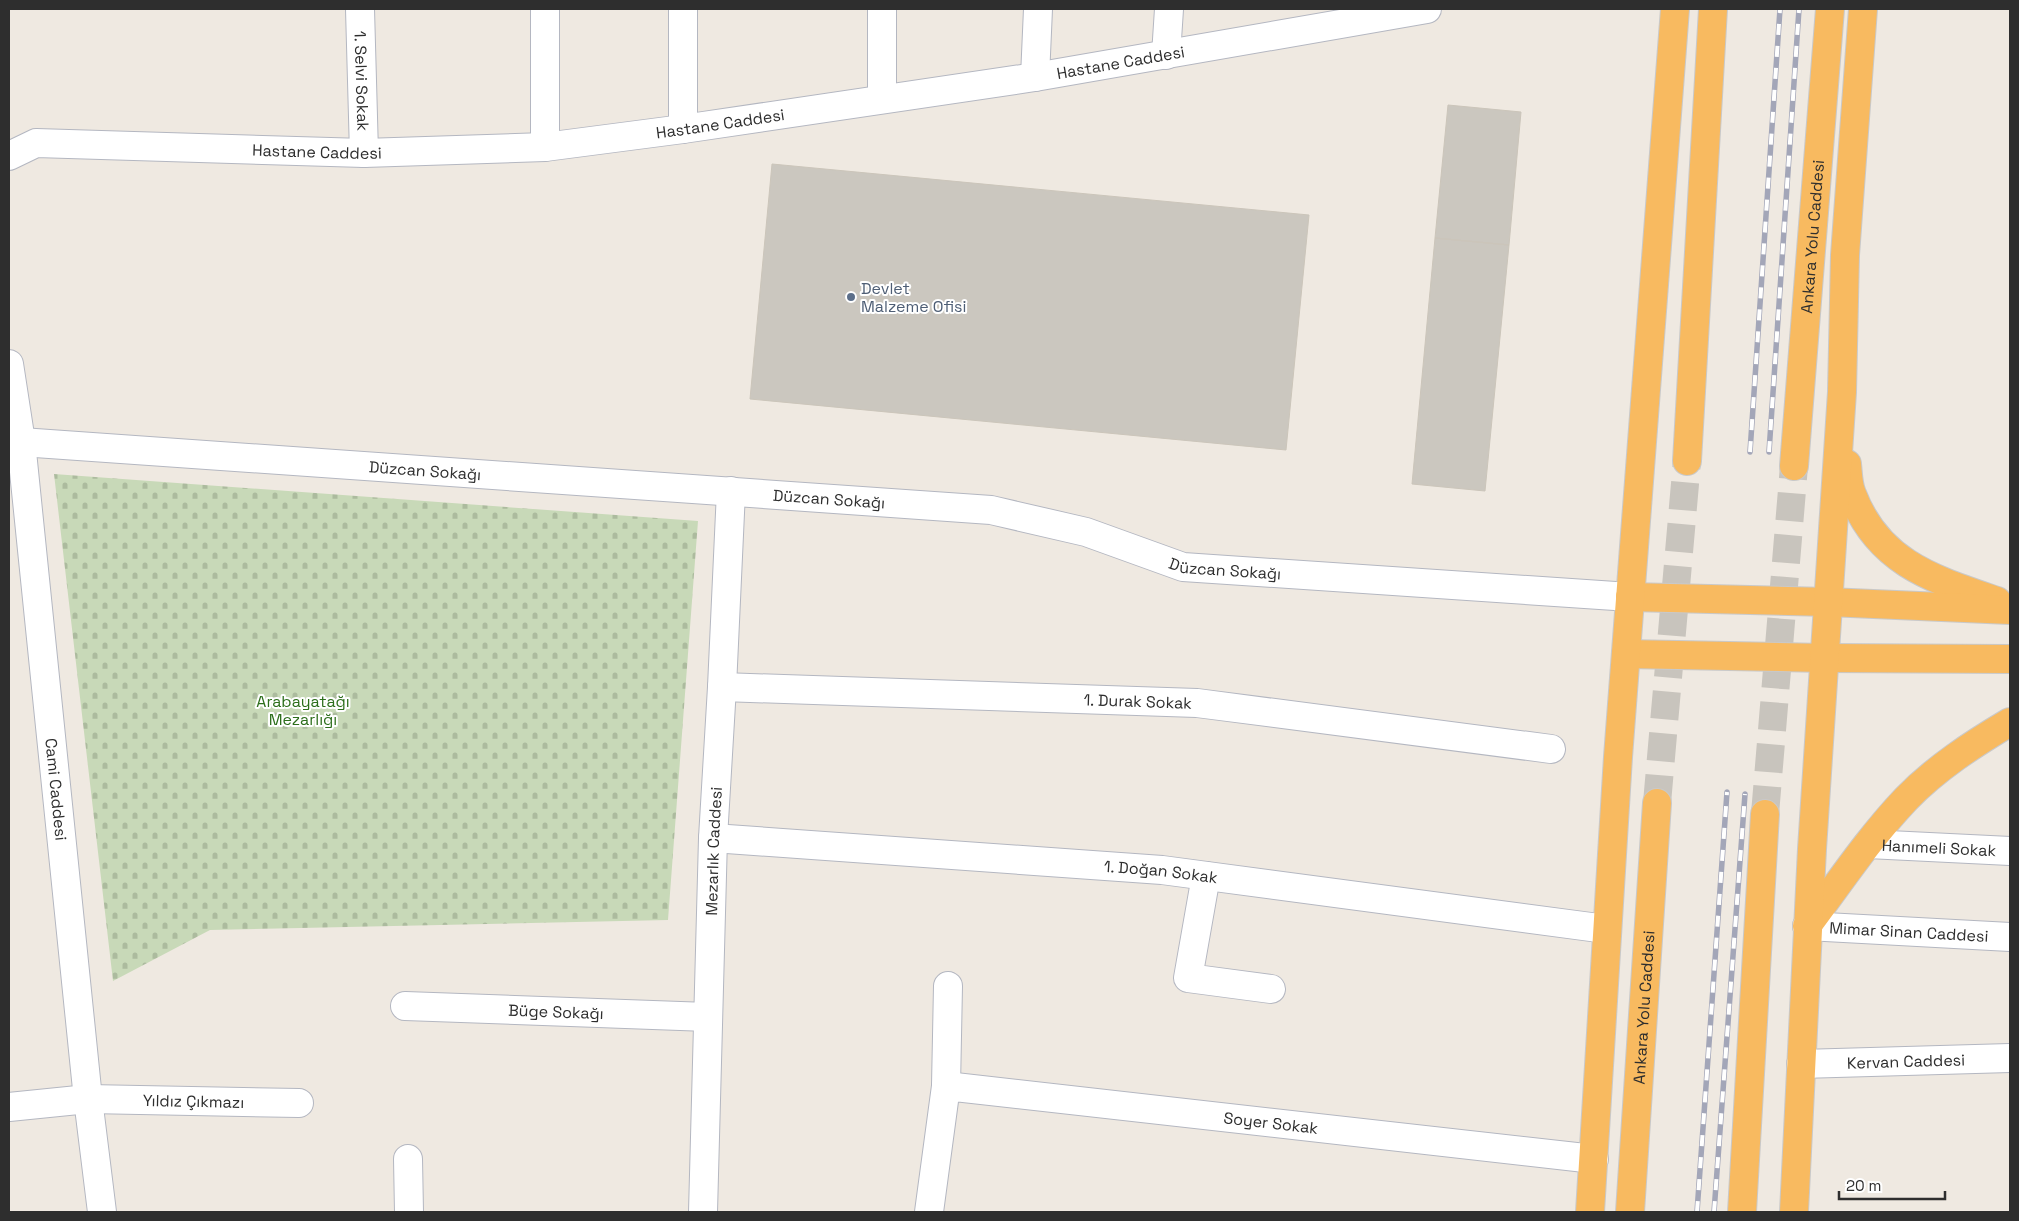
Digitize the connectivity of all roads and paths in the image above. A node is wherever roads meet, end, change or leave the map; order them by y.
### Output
1 (360, 9) edge
2 (545, 9) edge
3 (683, 9) edge
4 (882, 9) edge
5 (1038, 9) edge
6 (1169, 9) edge
7 (1427, 9) edge
8 (1675, 9) edge
9 (1713, 9) edge
10 (1830, 9) edge
11 (1863, 9) edge
12 (1337, 17) edge
13 (1166, 55) junction
14 (1035, 77) junction
15 (882, 99) junction
16 (683, 129) junction
17 (546, 147) junction
18 (364, 153) junction
19 (9, 156) edge
20 (9, 364) edge
21 (1842, 392) junction
22 (21, 442) junction
23 (1686, 462) tunnel mouth
24 (1794, 466) tunnel mouth
25 (731, 491) junction
26 (1630, 597) junction
27 (1828, 602) junction
28 (2010, 606) edge
29 (2010, 610) edge
30 (1626, 654) junction
31 (1824, 658) junction
32 (2010, 659) edge
33 (722, 687) junction
34 (2010, 722) edge
35 (1551, 749) dead end
36 (1657, 803) tunnel mouth
37 (1765, 814) tunnel mouth
38 (713, 838) junction
39 (1868, 844) junction
40 (2010, 851) edge
41 (1206, 876) junction
42 (1807, 926) junction
43 (1606, 929) junction
44 (2010, 937) edge
45 (948, 986) dead end
46 (1271, 989) dead end
47 (405, 1006) dead end
48 (708, 1017) junction
49 (2010, 1058) edge
50 (1801, 1064) junction
51 (946, 1086) junction
52 (88, 1099) junction
53 (298, 1103) dead end
54 (9, 1107) edge
55 (408, 1159) dead end
56 (1594, 1159) junction
57 (102, 1212) edge
58 (409, 1212) edge
59 (703, 1212) edge
60 (929, 1212) edge
61 (1590, 1212) edge
62 (1630, 1212) edge
63 (1742, 1212) edge
64 (1794, 1212) edge

1 - 18 street, 1. Selvi Sokak
2 - 17 street
3 - 16 street
4 - 15 street
5 - 14 street
6 - 13 street
7 - 12 street, Hastane Caddesi
8 - 26 highway
9 - 23 highway
10 - 24 highway, Ankara Yolu Caddesi
11 - 21 highway
12 - 13 street, Hastane Caddesi
13 - 14 street, Hastane Caddesi
14 - 15 street, Hastane Caddesi
15 - 16 street, Hastane Caddesi
16 - 17 street, Hastane Caddesi
17 - 18 street, Hastane Caddesi
18 - 19 street, Hastane Caddesi
20 - 22 street, Cami Caddesi
21 - 27 highway
21 - 28 highway
22 - 25 street, Düzcan Sokağı
22 - 52 street, Cami Caddesi
25 - 26 street, Düzcan Sokağı
25 - 33 street, Mezarlık Caddesi
26 - 27 highway
26 - 30 highway
27 - 29 highway
27 - 31 highway
30 - 31 highway
30 - 43 highway
31 - 32 highway
31 - 42 highway
33 - 35 street, 1. Durak Sokak
33 - 38 street, Mezarlık Caddesi
34 - 39 highway
36 - 62 highway, Ankara Yolu Caddesi
37 - 63 highway
38 - 41 street, 1. Doğan Sokak
38 - 48 street, Mezarlık Caddesi
39 - 40 street, Hanımeli Sokak
39 - 42 highway
41 - 43 street, 1. Doğan Sokak
41 - 46 street
42 - 44 street, Mimar Sinan Caddesi
42 - 50 highway
43 - 56 highway
45 - 51 street
47 - 48 street, Büge Sokağı
48 - 59 street, Mezarlık Caddesi
49 - 50 street, Kervan Caddesi
50 - 64 highway
51 - 56 street, Soyer Sokak
51 - 60 street
52 - 53 street, Yıldız Çıkmazı
52 - 54 street, Yıldız Çıkmazı
52 - 57 street, Cami Caddesi
55 - 58 street
56 - 61 highway

